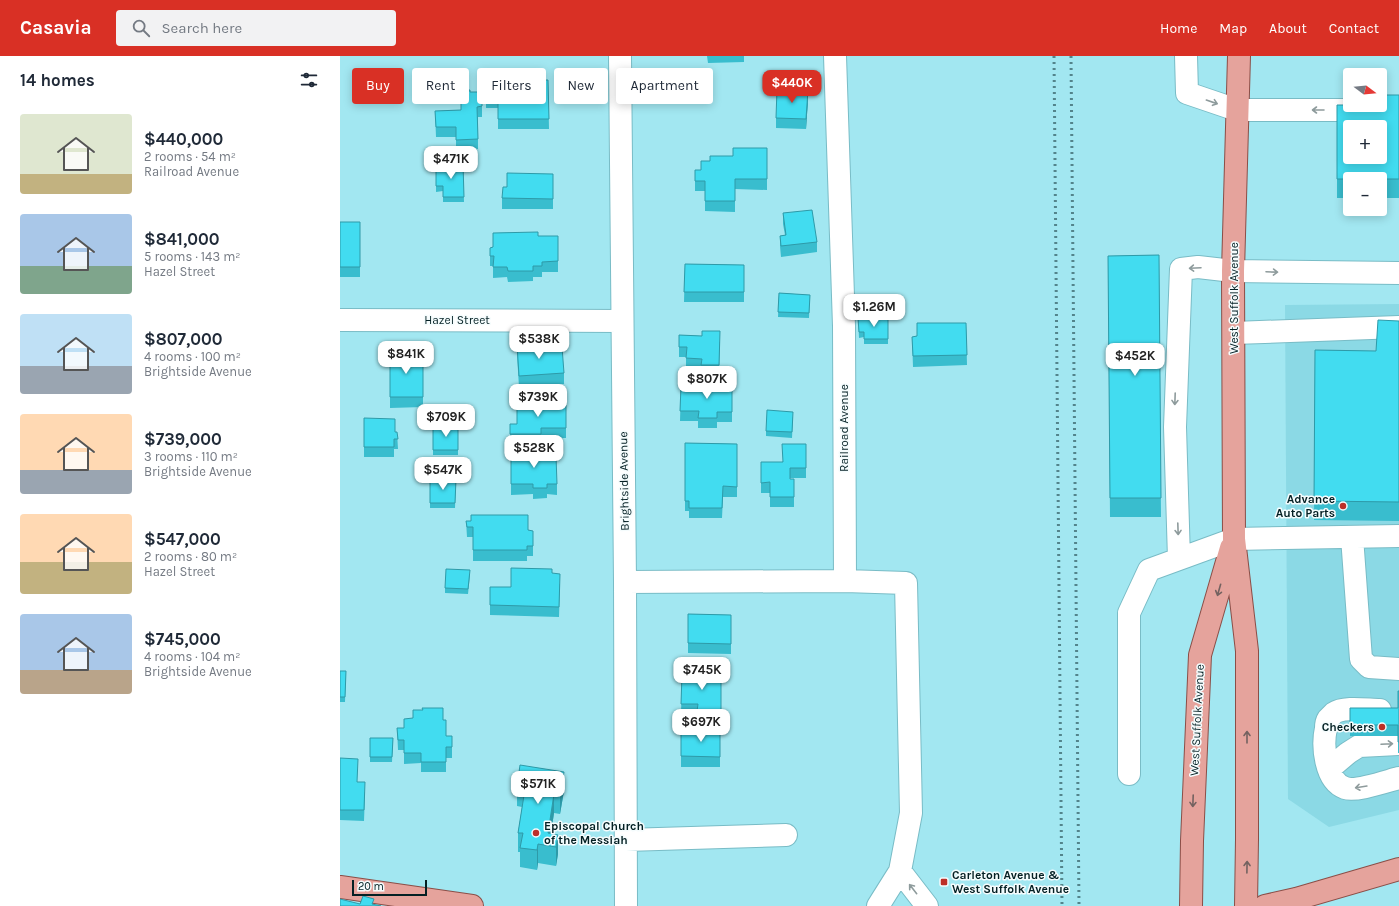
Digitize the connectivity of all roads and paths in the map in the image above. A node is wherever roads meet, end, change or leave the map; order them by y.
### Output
1 (620, 56) edge
2 (834, 56) edge
3 (1186, 56) edge
4 (1239, 56) edge
5 (1237, 110) junction
6 (1399, 110) edge
7 (1233, 271) junction
8 (1399, 273) edge
9 (340, 320) edge
10 (622, 321) junction
11 (1399, 327) edge
12 (1234, 333) junction
13 (1399, 536) edge
14 (1352, 537) junction
15 (1234, 539) junction
16 (1179, 560) junction
17 (845, 581) junction
18 (625, 582) junction
19 (1399, 669) edge
20 (1398, 711) edge
21 (1398, 744) edge
22 (1328, 770) junction
23 (1129, 774) dead end
24 (1399, 778) edge
25 (786, 836) dead end
26 (626, 840) junction
27 (1399, 869) edge
28 (900, 871) junction
29 (340, 887) edge
30 (472, 906) edge
31 (626, 906) edge
32 (878, 906) edge
33 (927, 906) edge
34 (1191, 906) edge
35 (1246, 906) edge
36 (1265, 906) edge

1 - 10 street, Brightside Avenue
2 - 17 street, Railroad Avenue
3 -> 5 street
4 - 5 main road, West Suffolk Avenue
6 -> 5 street
5 - 7 main road, West Suffolk Avenue
7 -> 8 street
7 - 12 main road, West Suffolk Avenue
7 -> 16 street
9 - 10 street, Hazel Street
10 - 18 street, Brightside Avenue
11 - 12 street
12 - 15 main road, West Suffolk Avenue
13 - 14 street
14 - 15 street
14 - 19 street
15 - 16 street
15 -> 34 main road, West Suffolk Avenue
35 -> 15 main road, West Suffolk Avenue
16 - 23 street
17 - 18 street
17 - 28 street
18 - 26 street, Brightside Avenue
20 - 22 street
22 -> 21 street
24 -> 22 street
25 - 26 street
26 - 31 street, Brightside Avenue
27 - 36 main road
28 - 32 street
33 -> 28 street
29 - 30 main road

